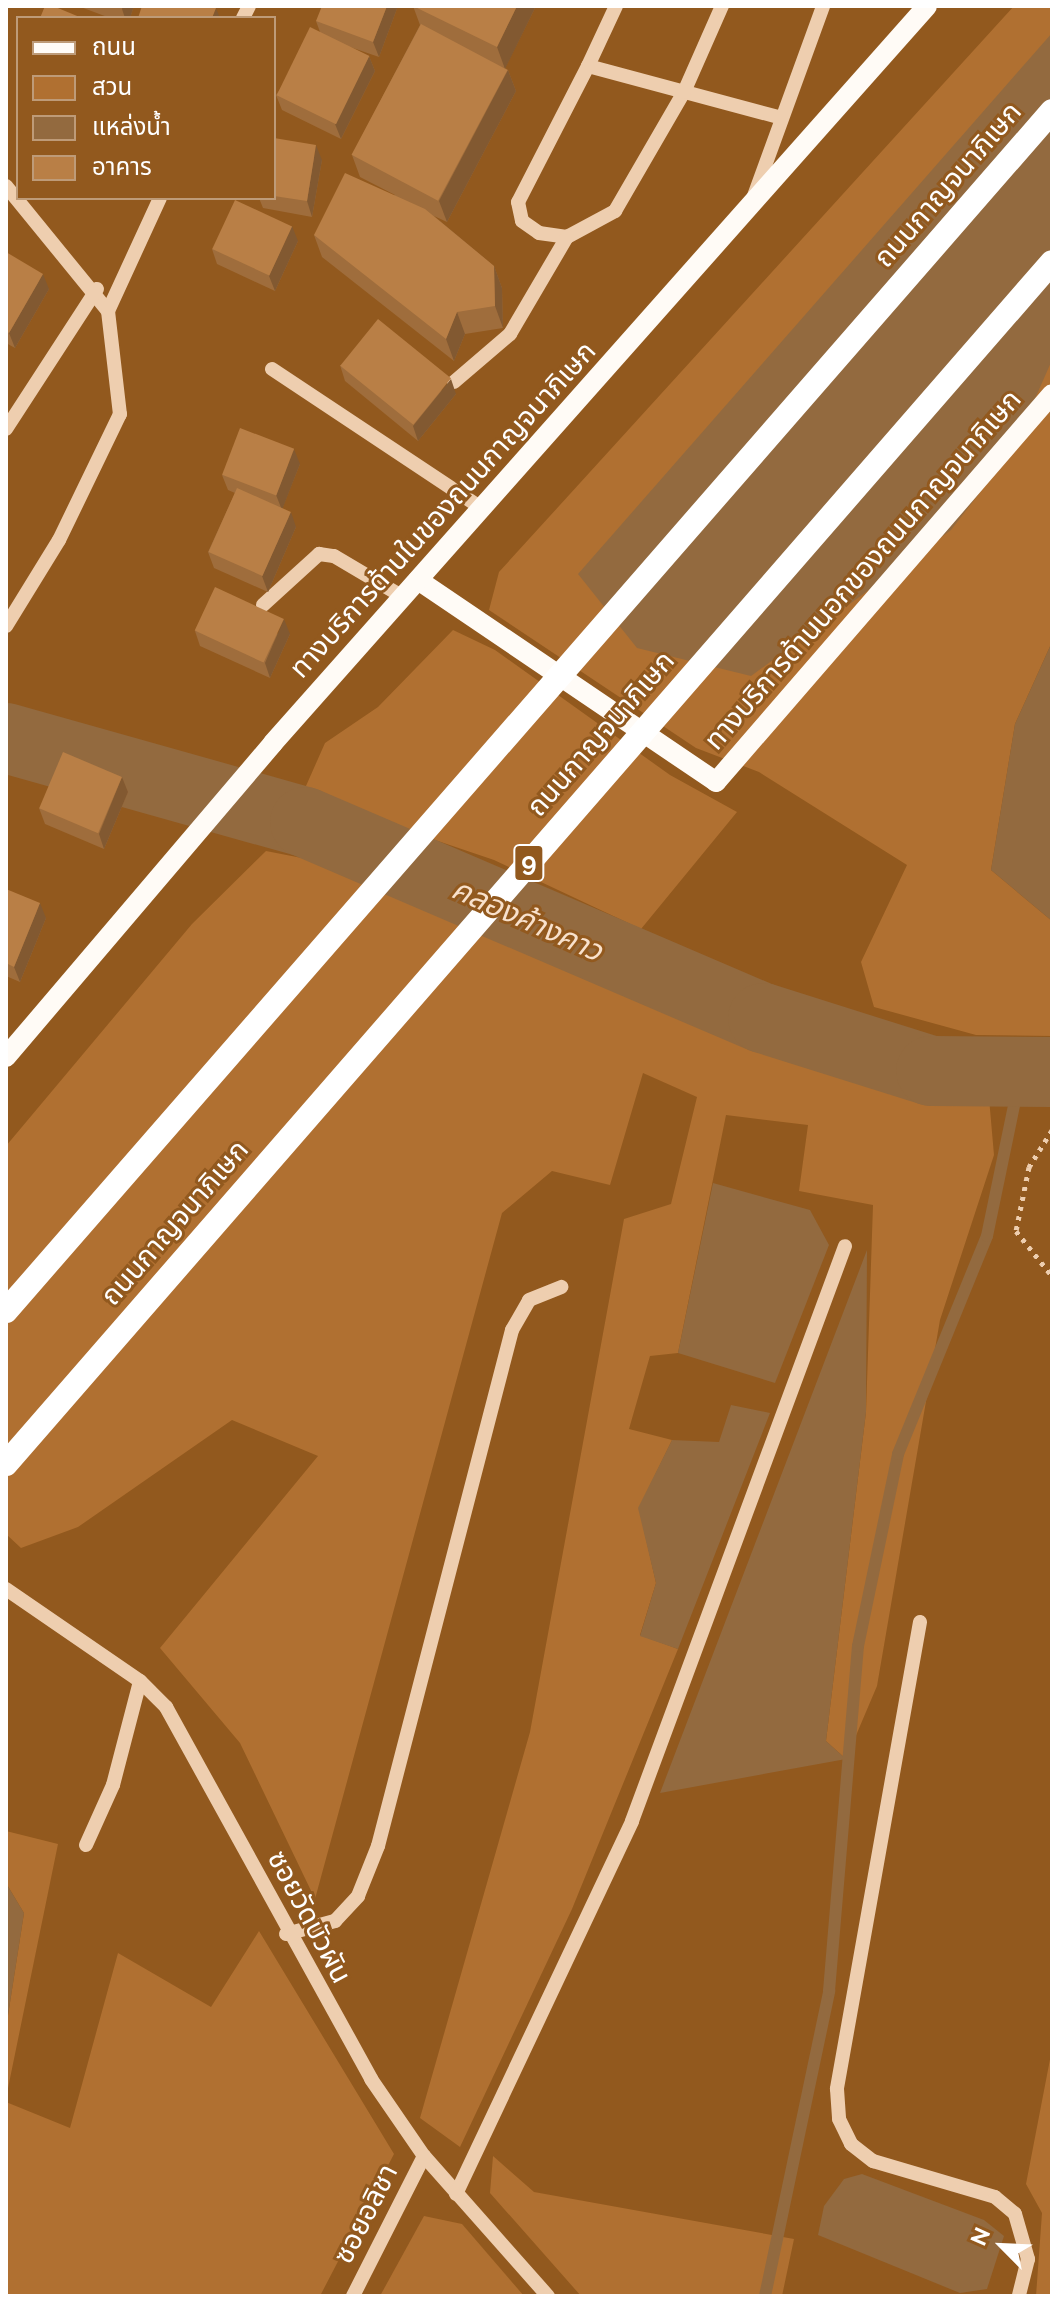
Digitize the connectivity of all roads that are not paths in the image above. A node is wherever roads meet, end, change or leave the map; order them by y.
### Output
1 (616, 6) edge
2 (722, 6) edge
3 (823, 6) edge
4 (927, 6) edge
5 (588, 66) junction
6 (684, 92) junction
7 (1052, 111) edge
8 (779, 117) junction
9 (18, 200) edge
10 (159, 200) edge
11 (750, 208) junction
12 (567, 237) junction
13 (1052, 262) edge
14 (97, 289) junction
15 (108, 311) junction
16 (272, 369) dead end
17 (454, 382) dead end
18 (1052, 394) edge
19 (6, 429) edge
20 (481, 508) junction
21 (418, 580) junction
22 (403, 597) junction
23 (263, 605) edge
24 (6, 626) edge
25 (6, 1057) edge
26 (845, 1246) dead end
27 (562, 1287) dead end
28 (6, 1311) edge
29 (6, 1464) edge
30 (8, 1594) edge
31 (920, 1622) dead end
32 (140, 1681) junction
33 (86, 1845) dead end
34 (286, 1934) junction
35 (424, 2156) junction
36 (456, 2194) junction
37 (353, 2296) edge
38 (548, 2296) edge
39 (1019, 2296) edge

1 - 5 street
2 - 6 street
3 - 8 street
4 - 11 main road, ทางบริการด้านในของถนนกาญจนาภิเษก
5 - 6 street
5 - 12 street
6 - 8 street
6 - 12 street
7 - 28 highway, ถนนกาญจนาภิเษก, bridge
8 - 11 street
9 - 14 street
10 - 15 street
11 - 20 main road, ทางบริการด้านในของถนนกาญจนาภิเษก
12 - 17 street
13 - 29 highway, ถนนกาญจนาภิเษก / 9, bridge
14 - 15 street
14 - 19 street
15 - 24 street
16 - 20 street
18 - 21 main road, ทางบริการด้านนอกของถนนกาญจนาภิเษก
20 - 21 main road, ทางบริการด้านในของถนนกาญจนาภิเษก
21 - 22 main road, ทางบริการด้านในของถนนกาญจนาภิเษก
22 - 23 street
22 - 25 main road, ทางบริการด้านในของถนนกาญจนาภิเษก
26 - 36 street
27 - 34 street
30 - 32 street, ซอยวัดบัวผัน
31 - 39 street
32 - 33 street
32 - 34 street, ซอยวัดบัวผัน
34 - 35 street, ซอยวัดบัวผัน
35 - 36 street, ซอยวัดบัวผัน
35 - 37 street, ซอยอลิชา
36 - 38 street, ซอยวัดบัวผัน

